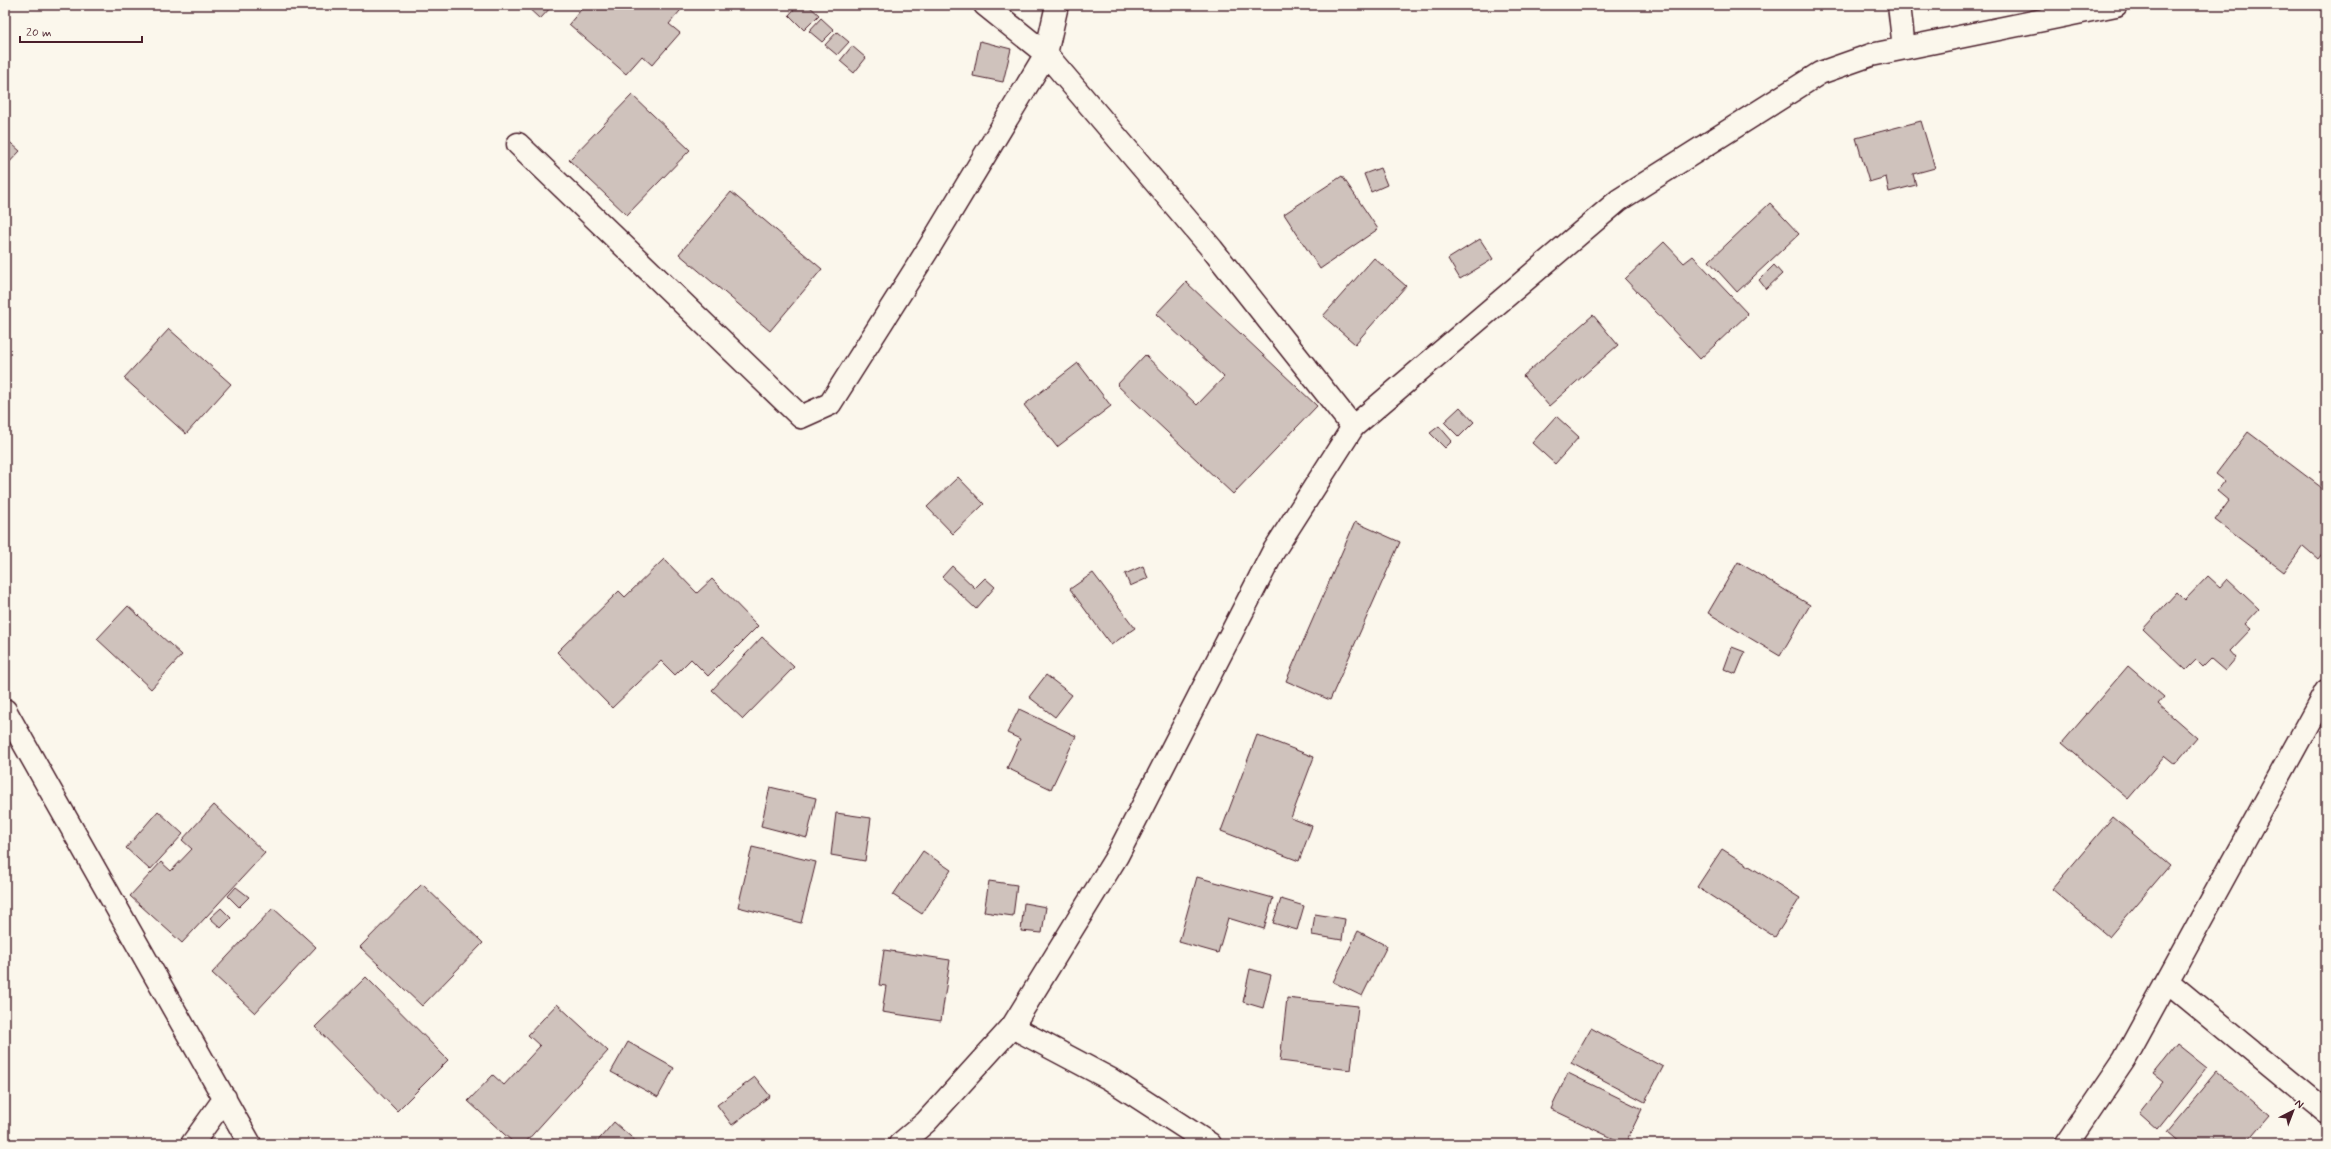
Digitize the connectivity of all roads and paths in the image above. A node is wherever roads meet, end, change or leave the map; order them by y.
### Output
1 (985, 5) edge
2 (1058, 5) edge
3 (1899, 5) edge
4 (2116, 5) edge
5 (1904, 48) junction
6 (1046, 54) junction
7 (518, 144) dead end
8 (1353, 427) junction
9 (2326, 691) edge
10 (5, 710) edge
11 (2167, 981) junction
12 (1012, 1027) junction
13 (225, 1098) junction
14 (2326, 1112) edge
15 (192, 1144) edge
16 (250, 1144) edge
17 (900, 1144) edge
18 (1210, 1144) edge
19 (2067, 1144) edge

1 - 6 street
2 - 6 street
3 - 5 street
4 - 5 street
5 - 8 street
6 - 7 street
6 - 8 street
8 - 12 street
9 - 11 street
10 - 13 street
11 - 14 street
11 - 19 street
12 - 17 street
12 - 18 street
13 - 15 street
13 - 16 street

